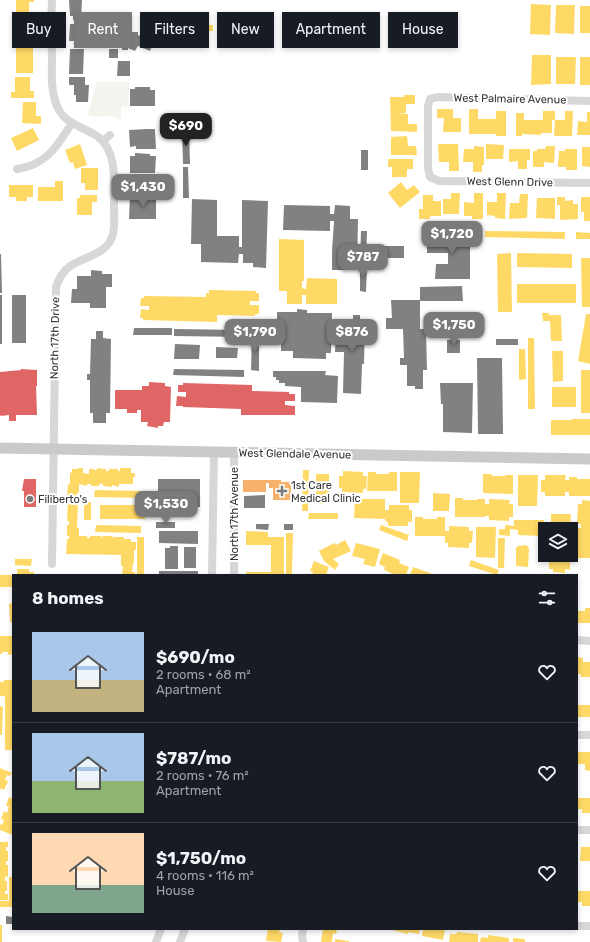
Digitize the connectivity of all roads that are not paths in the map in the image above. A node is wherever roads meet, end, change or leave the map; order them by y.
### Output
1 (52, 0) edge
2 (590, 101) edge
3 (72, 123) junction
4 (110, 135) dead end
5 (103, 141) junction
6 (17, 168) dead end
7 (430, 177) joint
8 (590, 183) edge
9 (0, 448) edge
10 (54, 449) junction
11 (214, 452) junction
12 (234, 452) junction
13 (590, 459) edge
14 (52, 564) dead end
15 (212, 574) edge
16 (234, 574) edge
17 (578, 640) edge
18 (590, 641) edge
19 (578, 735) edge
20 (590, 735) edge
21 (578, 830) edge
22 (590, 830) edge
23 (578, 926) edge
24 (590, 926) edge
25 (161, 930) edge
26 (185, 930) edge
27 (303, 930) edge
28 (156, 942) edge
29 (180, 942) edge
30 (303, 942) edge

1 - 3 street
2 - 7 street, West Palmaire Avenue
3 - 5 street
3 - 6 street
4 - 5 street
5 - 10 street, North 17th Drive
7 - 8 street, West Glenn Drive
9 - 10 main road, West Glendale Avenue
10 - 11 main road, West Glendale Avenue
10 - 14 street, North 17th Drive
11 - 12 main road, West Glendale Avenue
11 - 15 street, North 17th Avenue
12 - 13 main road, West Glendale Avenue
12 - 16 street, North 17th Avenue
17 - 18 street
19 - 20 street
21 - 22 street
23 - 24 street
25 - 28 street
26 - 29 street
27 - 30 street

